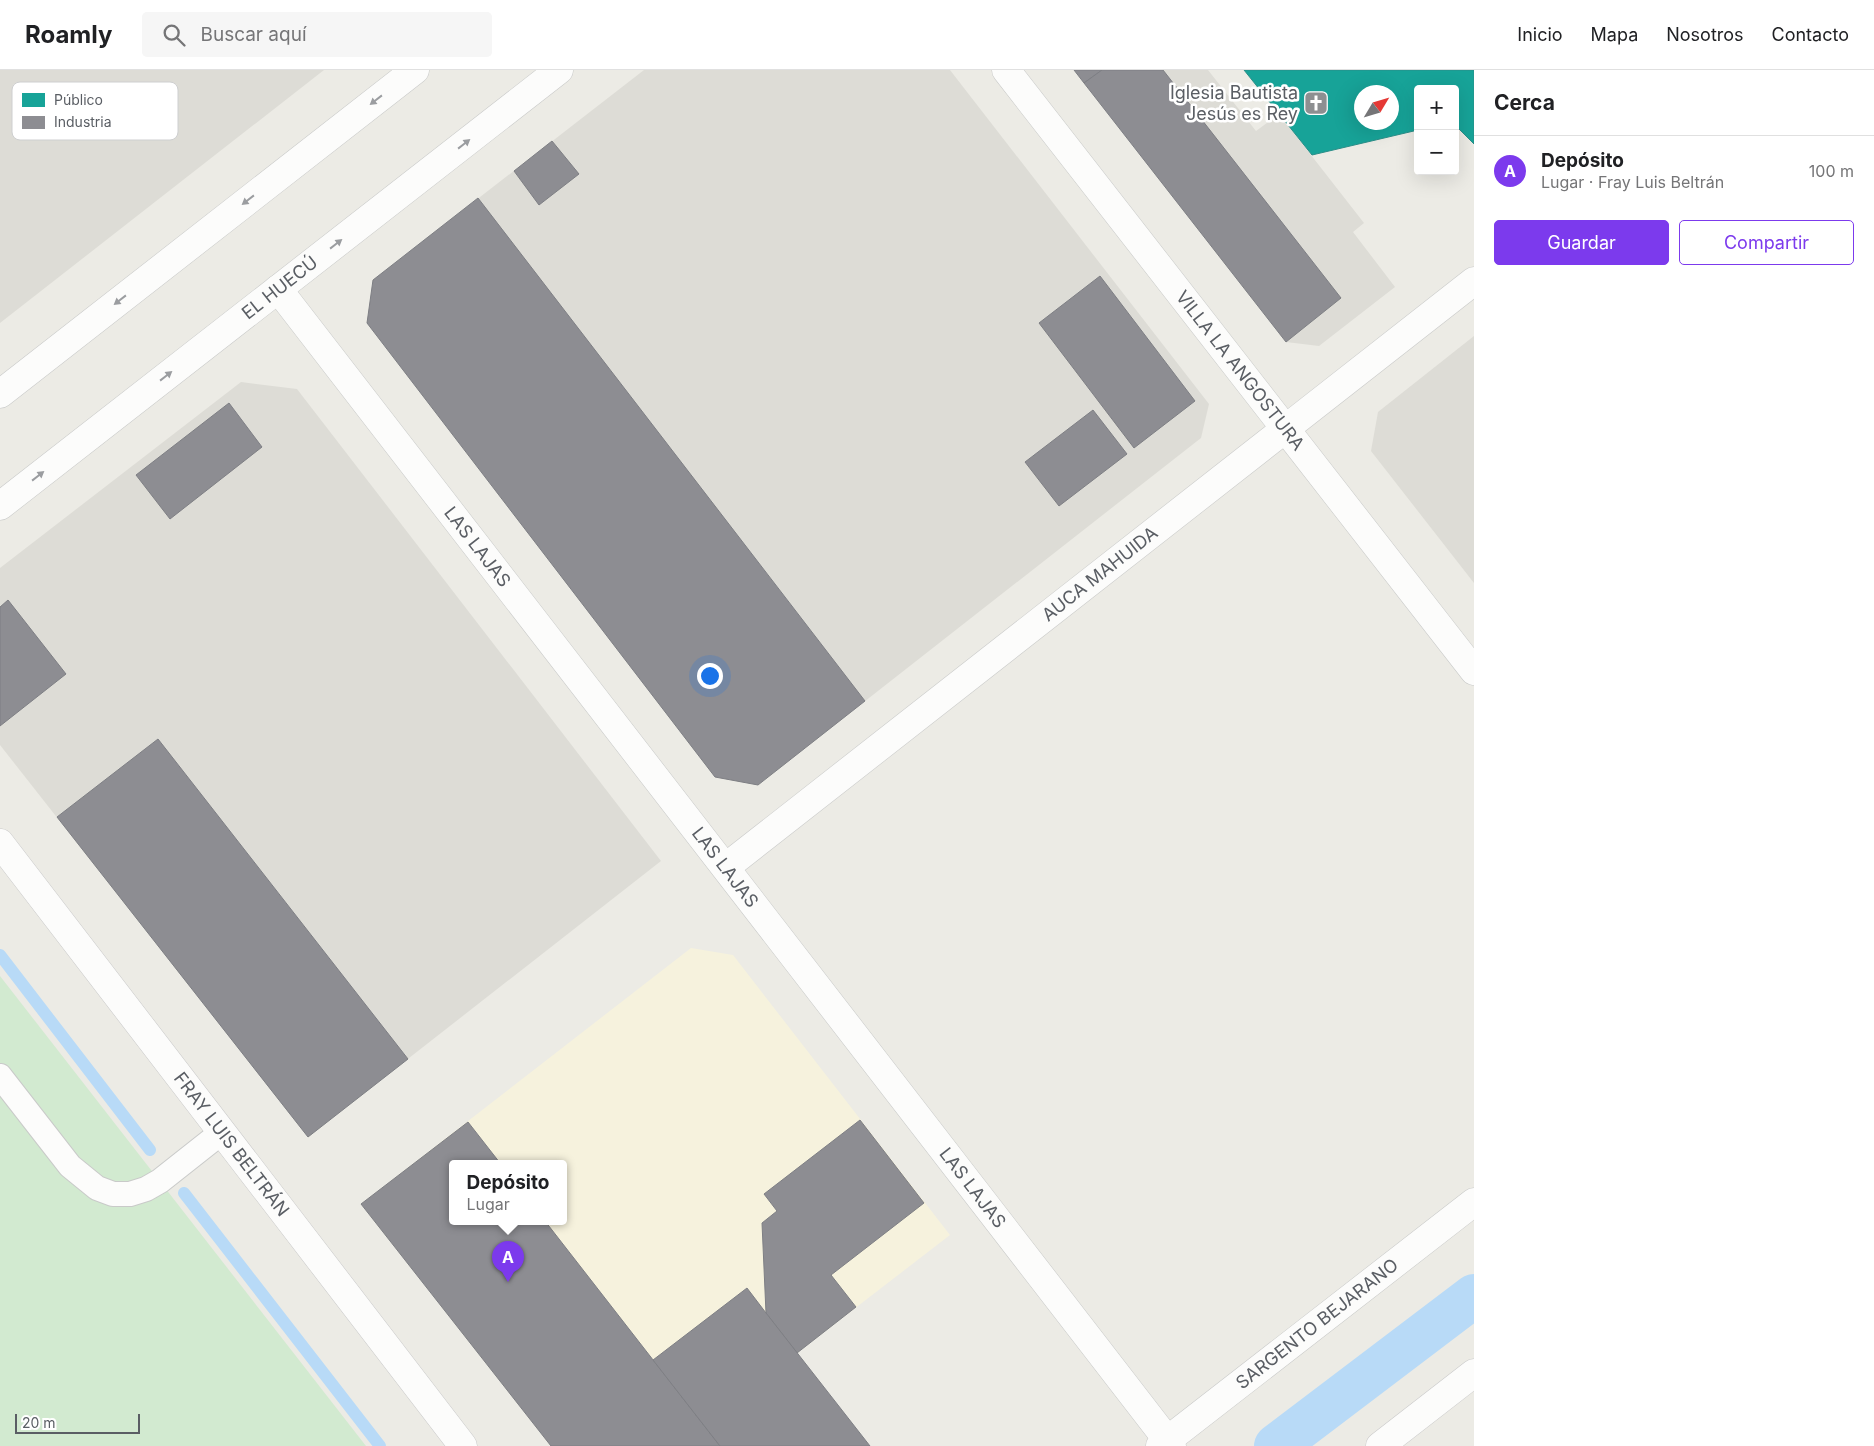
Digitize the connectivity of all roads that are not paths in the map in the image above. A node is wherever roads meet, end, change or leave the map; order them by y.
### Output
1 (415, 70) edge
2 (560, 70) edge
3 (1006, 70) edge
4 (1474, 282) edge
5 (278, 289) junction
6 (0, 394) edge
7 (1286, 429) junction
8 (0, 506) edge
9 (1474, 671) edge
10 (0, 843) edge
11 (726, 868) junction
12 (0, 1076) edge
13 (222, 1132) junction
14 (1474, 1202) edge
15 (1474, 1373) edge
16 (1167, 1444) edge
17 (463, 1446) edge
18 (1380, 1446) edge

1 -> 6 street
5 -> 2 street, EL HUECÚ
3 - 7 street, VILLA LA ANGOSTURA
4 - 7 street, AUCA MAHUIDA
8 -> 5 street, EL HUECÚ
5 - 11 street, LAS LAJAS
7 - 9 street, VILLA LA ANGOSTURA
7 - 11 street, AUCA MAHUIDA
10 - 13 street, FRAY LUIS BELTRÁN
11 - 16 street, LAS LAJAS
12 - 13 lane
13 - 17 street, FRAY LUIS BELTRÁN
14 - 16 street, SARGENTO BEJARANO
15 - 18 street

